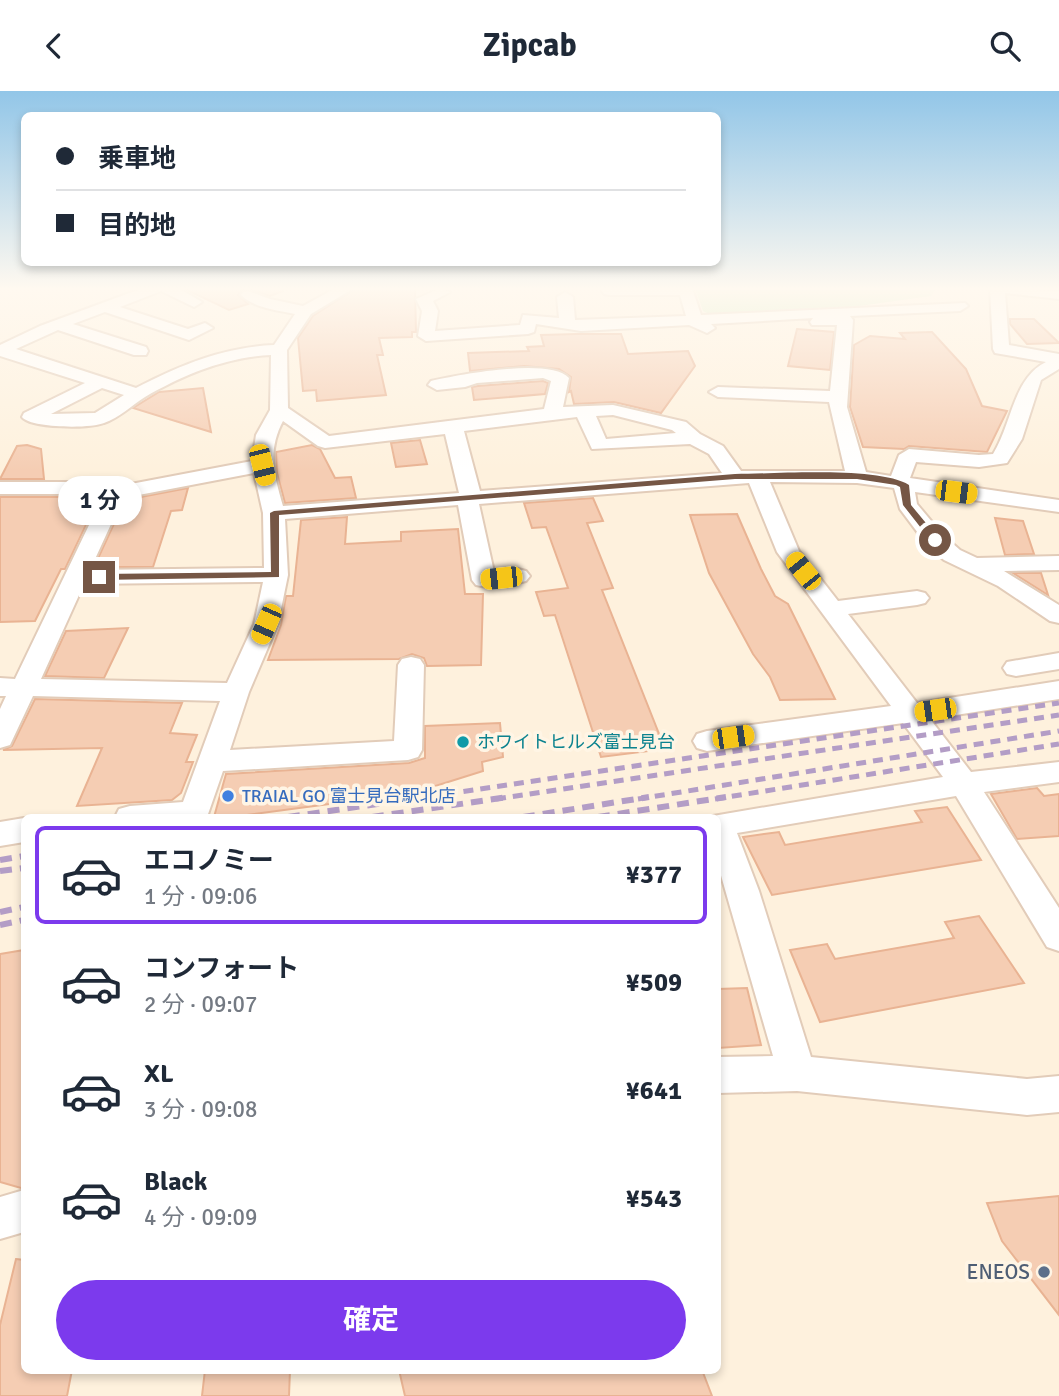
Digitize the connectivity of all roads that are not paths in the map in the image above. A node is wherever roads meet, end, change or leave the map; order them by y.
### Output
1 (11, 349) edge
2 (132, 349) edge
3 (842, 349) edge
4 (1000, 349) edge
5 (279, 350) joint
6 (140, 351) dead end
7 (1059, 361) edge
8 (100, 382) junction
9 (718, 392) dead end
10 (138, 394) junction
11 (837, 397) junction
12 (279, 410) junction
13 (584, 411) junction
14 (552, 413) junction
15 (454, 427) junction
16 (693, 437) junction
17 (262, 465) junction
18 (746, 477) junction
19 (857, 477) junction
20 (901, 484) junction
21 (0, 488) edge
22 (115, 493) junction
23 (469, 498) junction
24 (1059, 506) edge
25 (274, 513) junction
26 (1059, 563) edge
27 (972, 565) junction
28 (276, 575) junction
29 (518, 576) dead end
30 (74, 577) junction
31 (917, 598) dead end
32 (833, 608) junction
33 (1059, 617) edge
34 (1059, 661) edge
35 (411, 666) dead end
36 (1016, 669) dead end
37 (13, 687) edge
38 (1059, 690) edge
39 (236, 692) junction
40 (913, 713) junction
41 (0, 738) edge
42 (707, 741) dead end
43 (211, 761) junction
44 (1059, 772) edge
45 (964, 784) junction
46 (193, 814) edge
47 (721, 824) edge
48 (21, 830) edge
49 (721, 833) edge
50 (0, 834) edge
51 (1059, 937) edge
52 (797, 1073) junction
53 (721, 1075) edge
54 (1059, 1094) edge
55 (21, 1212) edge
56 (0, 1218) edge

1 - 8 street
2 - 6 street
3 - 11 street
4 - 7 street
5 - 10 street
5 - 12 street
7 - 20 street
8 - 10 street
8 - 10 street
9 - 11 street
11 - 19 street
12 - 15 street
12 - 17 street
13 - 14 street
13 - 16 street
13 - 16 street
14 - 15 street
14 - 15 street
15 - 23 street
16 - 18 street
17 - 22 street
17 - 25 street
18 - 19 street
18 - 23 street
18 - 32 street
19 - 20 street
20 - 24 street
20 - 27 street
21 - 22 street
22 - 30 street
23 - 25 street
23 - 29 street
25 - 28 street
26 - 27 street
27 - 33 street
28 - 30 street
28 - 39 street
30 - 37 street
31 - 32 street
32 - 40 street
34 - 36 street
35 - 43 street
37 - 39 street
37 - 41 street
38 - 40 street
39 - 43 street
40 - 42 street
40 - 45 street
43 - 46 street
44 - 45 street
45 - 47 street
45 - 51 street
48 - 50 street
49 - 52 street
52 - 53 street
52 - 54 street
55 - 56 street

